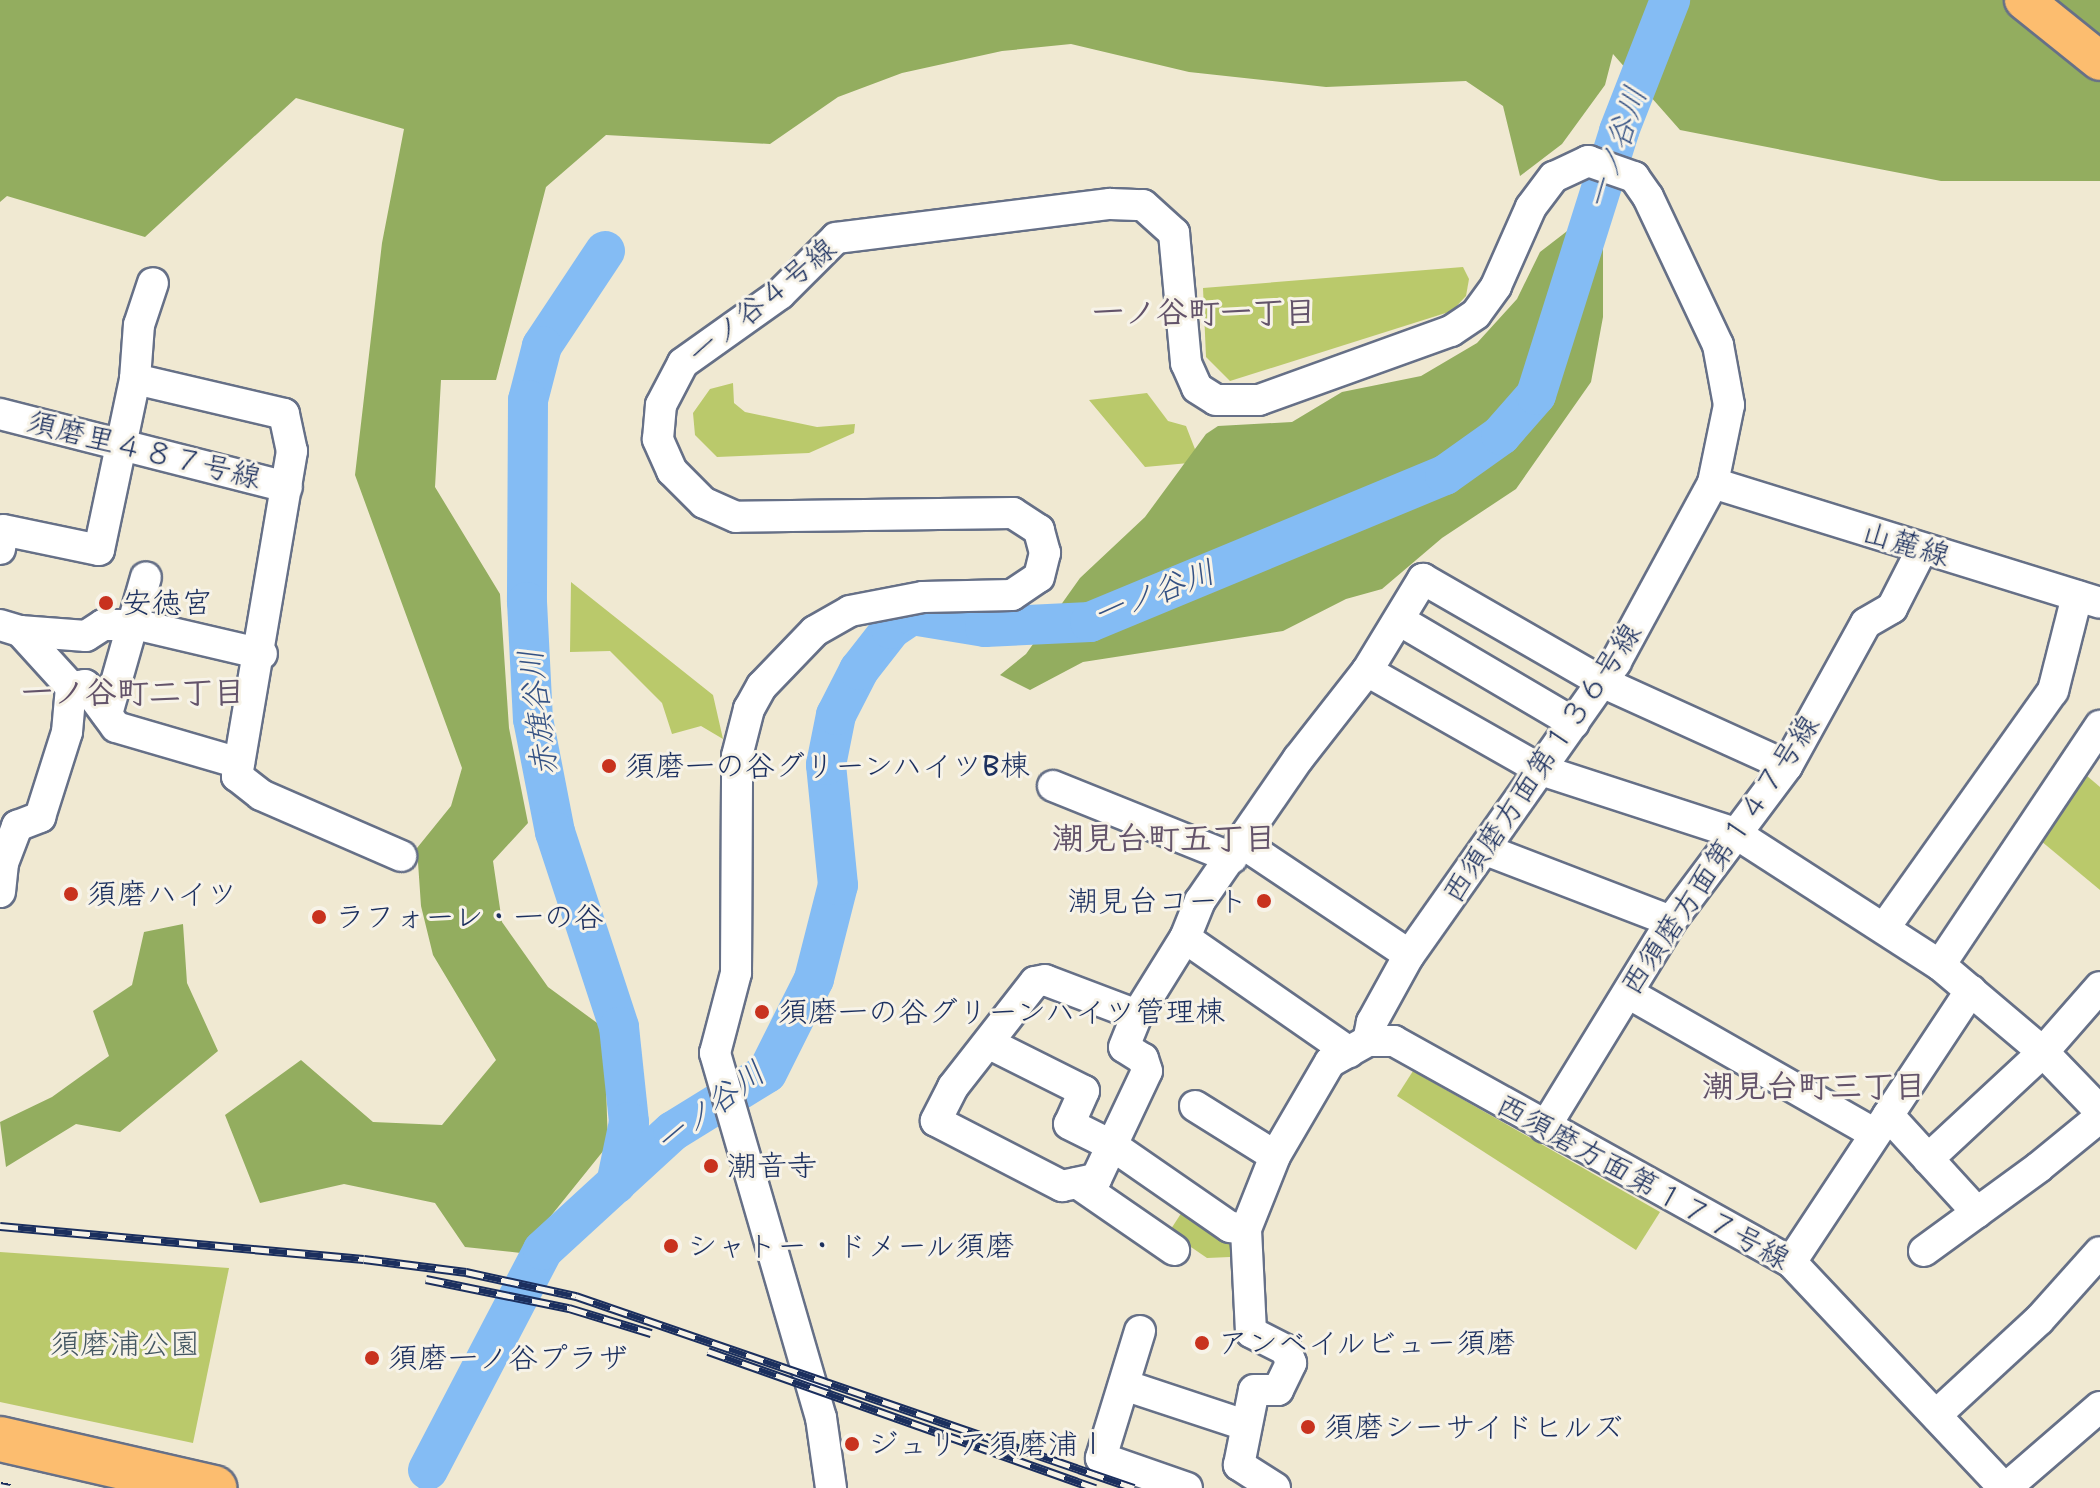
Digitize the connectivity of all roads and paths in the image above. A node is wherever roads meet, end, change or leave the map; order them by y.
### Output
1 (2024, 0) edge
2 (2100, 61) edge
3 (1588, 161) joint
4 (153, 283) dead end
5 (135, 379) junction
6 (0, 414) edge
7 (122, 442) junction
8 (1713, 483) junction
9 (287, 487) junction
10 (0, 549) edge
11 (1922, 549) junction
12 (146, 577) dead end
13 (2089, 599) edge
14 (1399, 620) junction
15 (140, 626) junction
16 (10, 628) edge
17 (86, 636) junction
18 (262, 654) junction
19 (1367, 671) junction
20 (1602, 682) junction
21 (78, 686) junction
22 (107, 714) junction
23 (1574, 723) junction
24 (2100, 726) edge
25 (239, 763) junction
26 (1787, 766) junction
27 (1541, 770) junction
28 (1053, 786) dead end
29 (1735, 833) junction
30 (1486, 850) junction
31 (1237, 851) junction
32 (401, 856) dead end
33 (0, 892) edge
34 (1671, 921) junction
35 (1885, 927) junction
36 (1185, 938) junction
37 (1409, 955) junction
38 (1940, 965) junction
39 (2100, 987) edge
40 (1971, 990) junction
41 (1628, 993) junction
42 (1137, 1015) junction
43 (990, 1044) junction
44 (1359, 1047) junction
45 (2043, 1052) junction
46 (1195, 1106) dead end
47 (2099, 1109) edge
48 (1882, 1125) junction
49 (1545, 1127) junction
50 (1113, 1146) junction
51 (1275, 1156) junction
52 (1928, 1159) junction
53 (1077, 1183) junction
54 (1977, 1212) junction
55 (1246, 1229) junction
56 (1174, 1250) dead end
57 (1924, 1251) dead end
58 (2100, 1252) edge
59 (1791, 1262) junction
60 (1140, 1331) dead end
61 (1124, 1385) junction
62 (2100, 1407) edge
63 (1936, 1415) junction
64 (1245, 1425) junction
65 (0, 1439) edge
66 (214, 1488) edge
67 (831, 1488) edge
68 (1187, 1488) edge
69 (1275, 1488) edge
70 (2005, 1488) edge

1 - 2 main road
3 - 8 street, 西須磨方面第１３６号線
3 - 67 street, 一ノ谷４号線
4 - 5 street
5 - 7 street
5 - 9 street
6 - 7 street, 須磨里４８７号線
7 - 9 street, 須磨里４８７号線
7 - 10 street
8 - 11 street, 山麓線
8 - 20 street, 西須磨方面第１３６号線
9 - 18 street
11 - 13 street, 山麓線
11 - 26 street, 西須磨方面第１４７号線
12 - 15 street
13 - 35 street
14 - 19 street
14 - 20 street
14 - 23 street
15 - 17 street
15 - 18 street
15 - 22 street
16 - 17 street
16 - 21 street
17 - 21 street
18 - 25 street
19 - 27 street
19 - 31 street
20 - 23 street, 西須磨方面第１３６号線
20 - 26 street
21 - 22 street
21 - 33 street
22 - 25 street
23 - 27 street, 西須磨方面第１３６号線
24 - 38 street
25 - 32 street
26 - 29 street, 西須磨方面第１４７号線
27 - 29 street
27 - 30 street, 西須磨方面第１３６号線
28 - 31 street
29 - 34 street, 西須磨方面第１４７号線
29 - 35 street
30 - 34 street
30 - 37 street, 西須磨方面第１３６号線
31 - 36 street
31 - 37 street
34 - 41 street, 西須磨方面第１４７号線
35 - 38 street
36 - 42 street
36 - 44 street
37 - 44 street, 西須磨方面第１３６号線
38 - 40 street
39 - 45 street
40 - 45 street
40 - 48 street
41 - 48 street
41 - 49 street, 西須磨方面第１４７号線
42 - 43 street
42 - 50 street
43 - 50 street
43 - 53 street
44 - 49 street, 西須磨方面第１７７号線
44 - 51 street, 西須磨方面第１３６号線
45 - 47 street
45 - 52 street
46 - 51 street
47 - 54 street
48 - 52 street
48 - 59 street
49 - 59 street, 西須磨方面第１７７号線
50 - 53 street
50 - 55 street
51 - 55 street, 西須磨方面第１３６号線
52 - 54 street
53 - 56 street
54 - 57 street
55 - 64 street, 西須磨方面第１３６号線
58 - 63 street
59 - 63 street, 西須磨方面第１７７号線
60 - 61 street
61 - 64 street
61 - 68 street
62 - 70 street
63 - 70 street, 西須磨方面第１７７号線
64 - 69 street, 西須磨方面第１３６号線
65 - 66 highway

